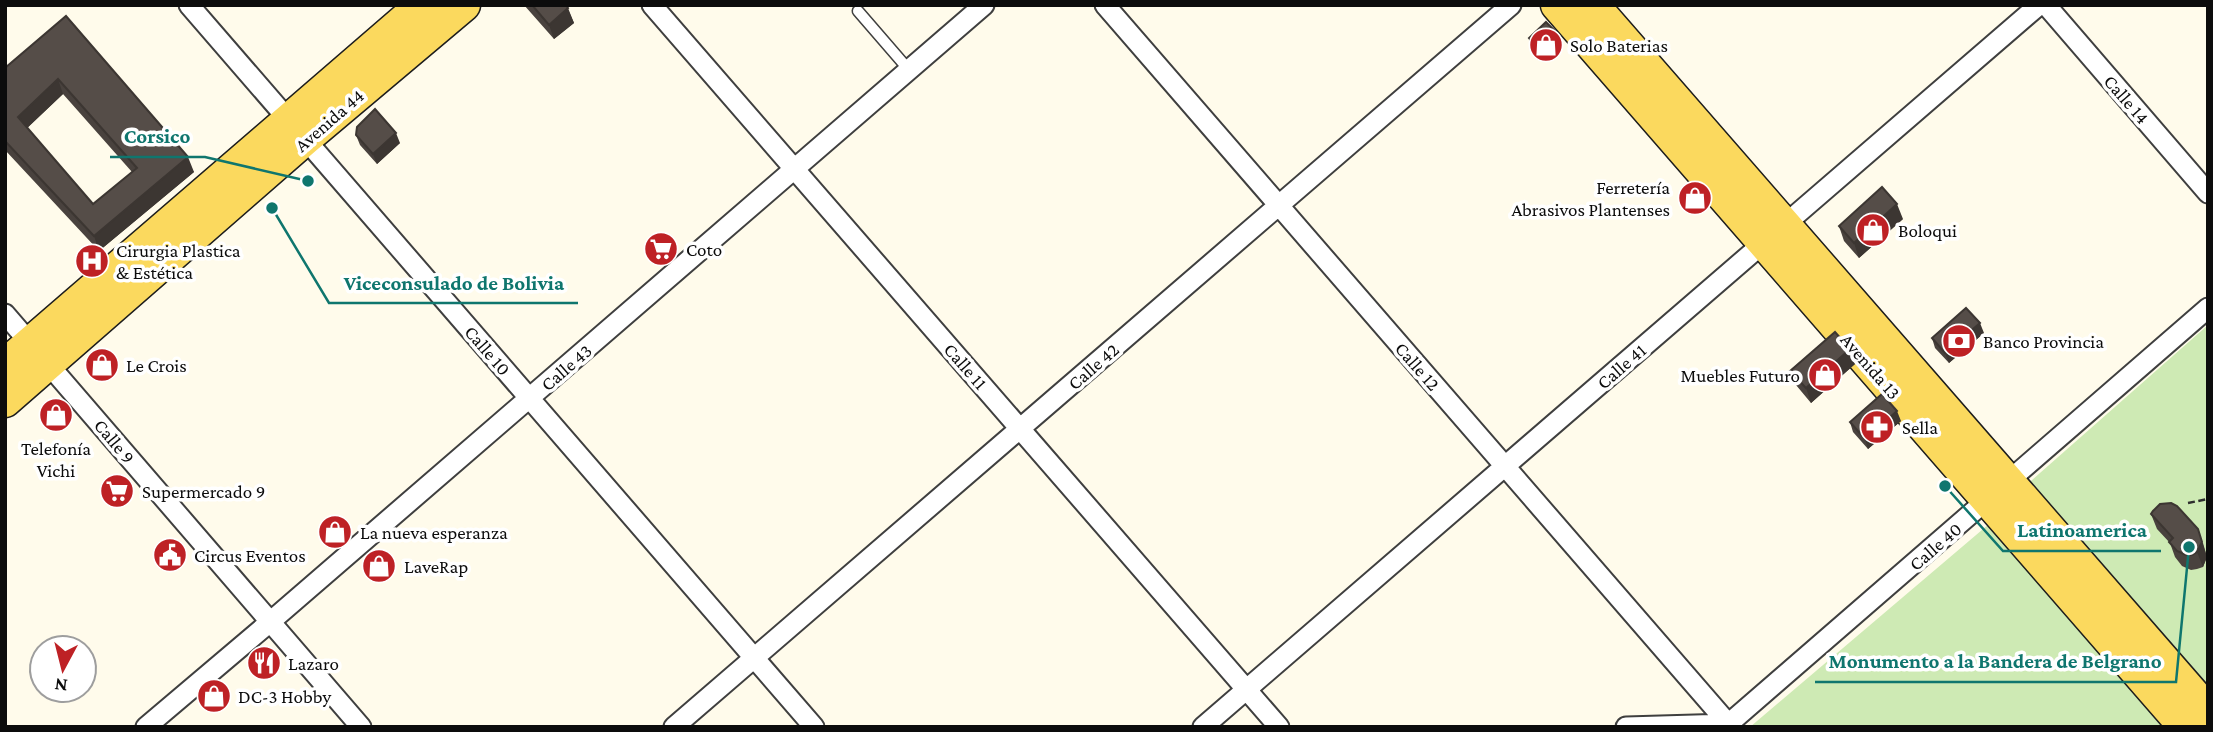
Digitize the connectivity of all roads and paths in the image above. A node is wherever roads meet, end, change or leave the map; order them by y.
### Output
1 (189, 5) edge
2 (422, 5) edge
3 (464, 5) edge
4 (652, 5) edge
5 (984, 5) edge
6 (1105, 5) edge
7 (1511, 5) edge
8 (1557, 5) edge
9 (1593, 5) edge
10 (2039, 5) edge
11 (2046, 5) edge
12 (858, 10) dead end
13 (909, 70) junction
14 (297, 130) junction
15 (795, 169) junction
16 (2208, 193) edge
17 (1279, 206) junction
18 (1775, 235) junction
19 (2208, 308) edge
20 (5, 314) edge
21 (40, 353) junction
22 (5, 365) edge
23 (529, 398) junction
24 (5, 401) edge
25 (1021, 429) junction
26 (1505, 466) junction
27 (1997, 490) junction
28 (2208, 499) edge
29 (2188, 503) dead end
30 (270, 622) junction
31 (755, 658) junction
32 (1247, 690) junction
33 (2208, 711) edge
34 (1728, 726) edge
35 (146, 727) edge
36 (361, 727) edge
37 (674, 727) edge
38 (814, 727) edge
39 (1203, 727) edge
40 (1279, 727) edge
41 (1626, 727) edge
42 (2185, 727) edge

1 - 14 street, Calle 10
2 - 14 main road, Avenida 44
3 - 14 main road, Avenida 44
4 - 15 street, Calle 11
5 - 13 street, Calle 43
6 - 17 street, Calle 12
7 - 17 street, Calle 42
8 - 18 main road, Avenida 13
9 - 18 main road, Avenida 13
10 - 18 street, Calle 41
11 - 16 street, Calle 14
12 - 13 lane
13 - 15 street, Calle 43
14 - 21 main road, Avenida 44
14 - 23 street, Calle 10
15 - 23 street, Calle 43
15 - 25 street, Calle 11
17 - 25 street, Calle 42
17 - 26 street, Calle 12
18 - 26 street, Calle 41
18 - 27 main road, Avenida 13
19 - 27 street, Calle 40
20 - 21 street, Calle 9
21 - 22 main road, Avenida 44
21 - 24 main road, Avenida 44
21 - 30 street, Calle 9
23 - 30 street, Calle 43
23 - 31 street, Calle 10
25 - 31 street, Calle 42
25 - 32 street, Calle 11
26 - 32 street, Calle 41
26 - 34 street, Calle 12
27 - 33 main road, Avenida 13
27 - 34 street, Calle 40
27 - 42 main road, Avenida 13
28 - 29 path
30 - 35 street, Calle 43
30 - 36 street, Calle 9
31 - 37 street, Calle 42
31 - 38 street, Calle 10
32 - 39 street, Calle 41
32 - 40 street, Calle 11
34 - 41 street

